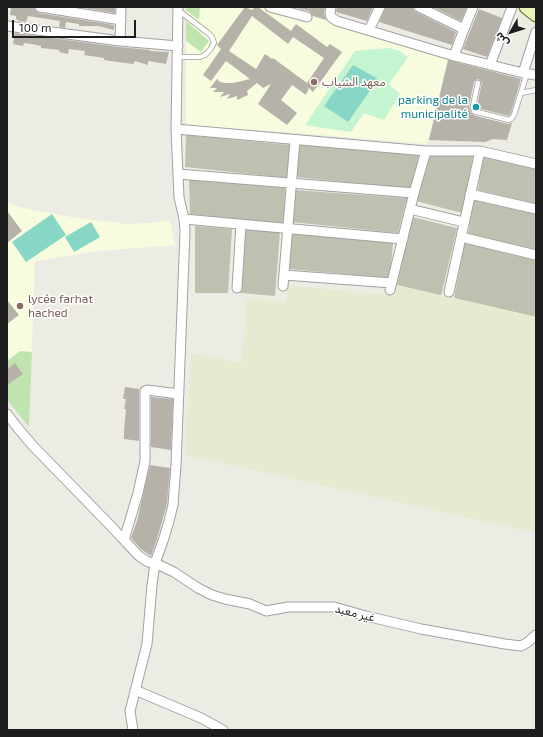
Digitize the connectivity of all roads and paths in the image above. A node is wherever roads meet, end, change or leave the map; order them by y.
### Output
1 (40, 7) edge
2 (121, 7) edge
3 (270, 7) edge
4 (331, 7) edge
5 (380, 7) edge
6 (419, 7) edge
7 (473, 7) edge
8 (512, 7) edge
9 (526, 7) edge
10 (178, 9) edge
11 (536, 15) edge
12 (307, 17) dead end
13 (121, 20) junction
14 (7, 26) edge
15 (464, 29) junction
16 (368, 30) junction
17 (536, 32) edge
18 (120, 41) junction
19 (178, 46) junction
20 (454, 56) junction
21 (178, 57) junction
22 (490, 65) junction
23 (529, 74) edge
24 (478, 84) dead end
25 (536, 90) edge
26 (521, 93) junction
27 (176, 130) junction
28 (296, 140) junction
29 (426, 151) junction
30 (480, 151) junction
31 (536, 164) edge
32 (178, 174) junction
33 (292, 184) junction
34 (414, 194) junction
35 (470, 194) junction
36 (410, 209) junction
37 (536, 209) edge
38 (184, 219) junction
39 (464, 222) junction
40 (242, 224) junction
41 (288, 228) junction
42 (461, 237) junction
43 (403, 239) junction
44 (536, 255) edge
45 (284, 275) junction
46 (283, 286) dead end
47 (237, 288) dead end
48 (449, 292) dead end
49 (179, 394) junction
50 (7, 414) edge
51 (124, 540) junction
52 (155, 563) junction
53 (536, 635) edge
54 (135, 690) junction
55 (133, 730) edge
56 (222, 730) edge

1 - 13 street
2 - 13 street
3 - 12 street
4 - 16 street
5 - 16 street
6 - 15 street
7 - 15 street
8 - 22 street
9 - 11 street
10 - 19 street
10 - 21 lane
13 - 18 street
14 - 18 street
15 - 20 street
16 - 20 street
17 - 23 street
18 - 19 street
19 - 21 street
20 - 22 street
21 - 27 street
22 - 23 street
23 - 26 lane
24 - 26 lane
25 - 26 lane
27 - 28 street
27 - 32 street
28 - 29 street
28 - 33 street
29 - 30 street
29 - 34 street
30 - 31 street
30 - 35 street
32 - 33 street
32 - 38 street
33 - 34 street
33 - 41 street
34 - 36 street
35 - 37 street
35 - 39 street
36 - 39 street
36 - 43 street
38 - 40 street
38 - 49 street
39 - 42 street
40 - 41 street
40 - 47 street
41 - 43 street
41 - 45 street
42 - 44 street
42 - 48 street
43 - 45 street
45 - 46 street
49 - 51 street
49 - 52 street
50 - 51 street, غير معبد
51 - 52 street, غير معبد
52 - 53 street, غير معبد
52 - 54 street
54 - 55 street
54 - 56 street

